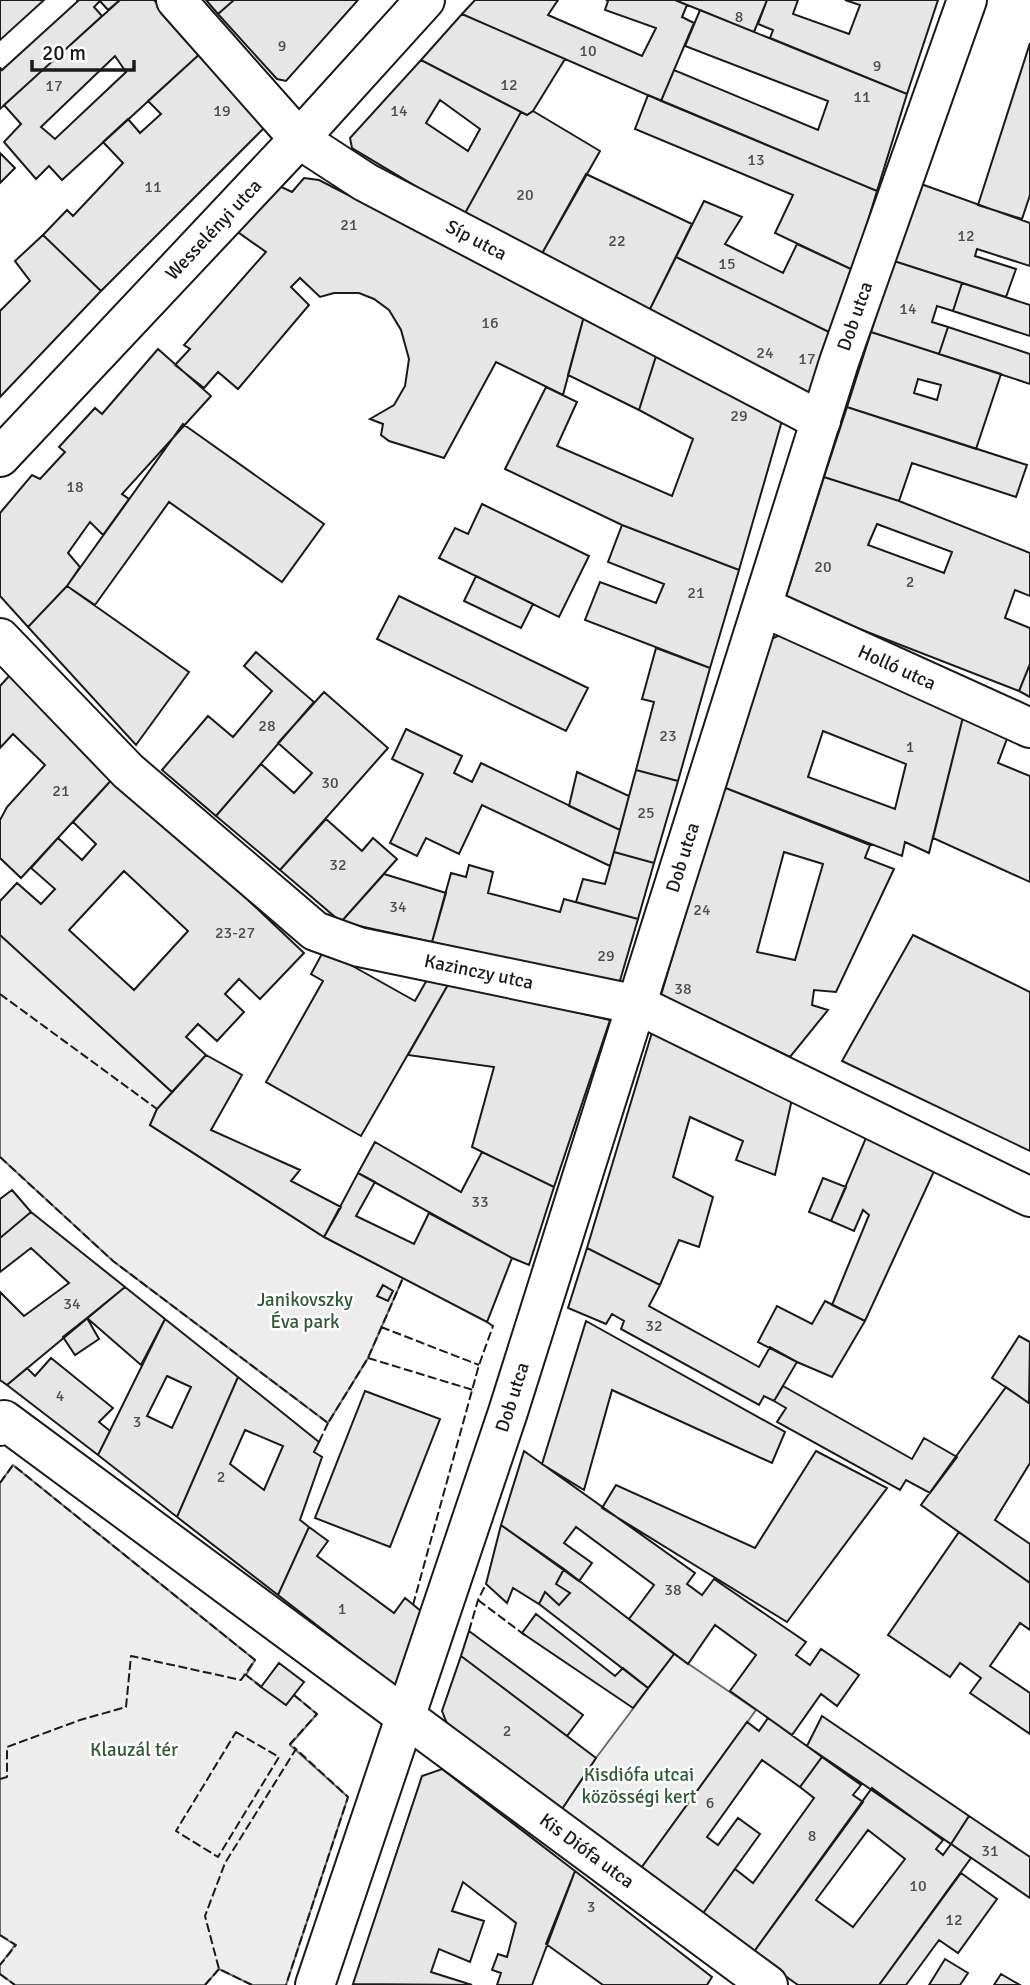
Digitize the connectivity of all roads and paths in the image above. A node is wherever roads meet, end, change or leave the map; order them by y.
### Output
1 (176, 0) edge
2 (425, 0) edge
3 (967, 0) edge
4 (299, 139) junction
5 (821, 421) junction
6 (0, 457) edge
7 (763, 607) junction
8 (0, 638) edge
9 (1030, 728) edge
10 (638, 1005) junction
11 (1030, 1197) edge
12 (1, 1421) edge
13 (404, 1718) junction
14 (315, 1985) edge
15 (768, 1985) edge

1 - 4 street, Síp utca
2 - 4 street, Wesselényi utca
3 - 5 street, Dob utca
4 - 5 street, Síp utca
4 - 6 street, Wesselényi utca
5 - 7 street, Dob utca
7 - 9 street, Holló utca
7 - 10 street, Dob utca
8 - 10 street, Kazinczy utca
10 - 11 street, Kazinczy utca
10 - 13 street, Dob utca
12 - 13 street
13 - 14 street
13 - 15 street, Kis Diófa utca

